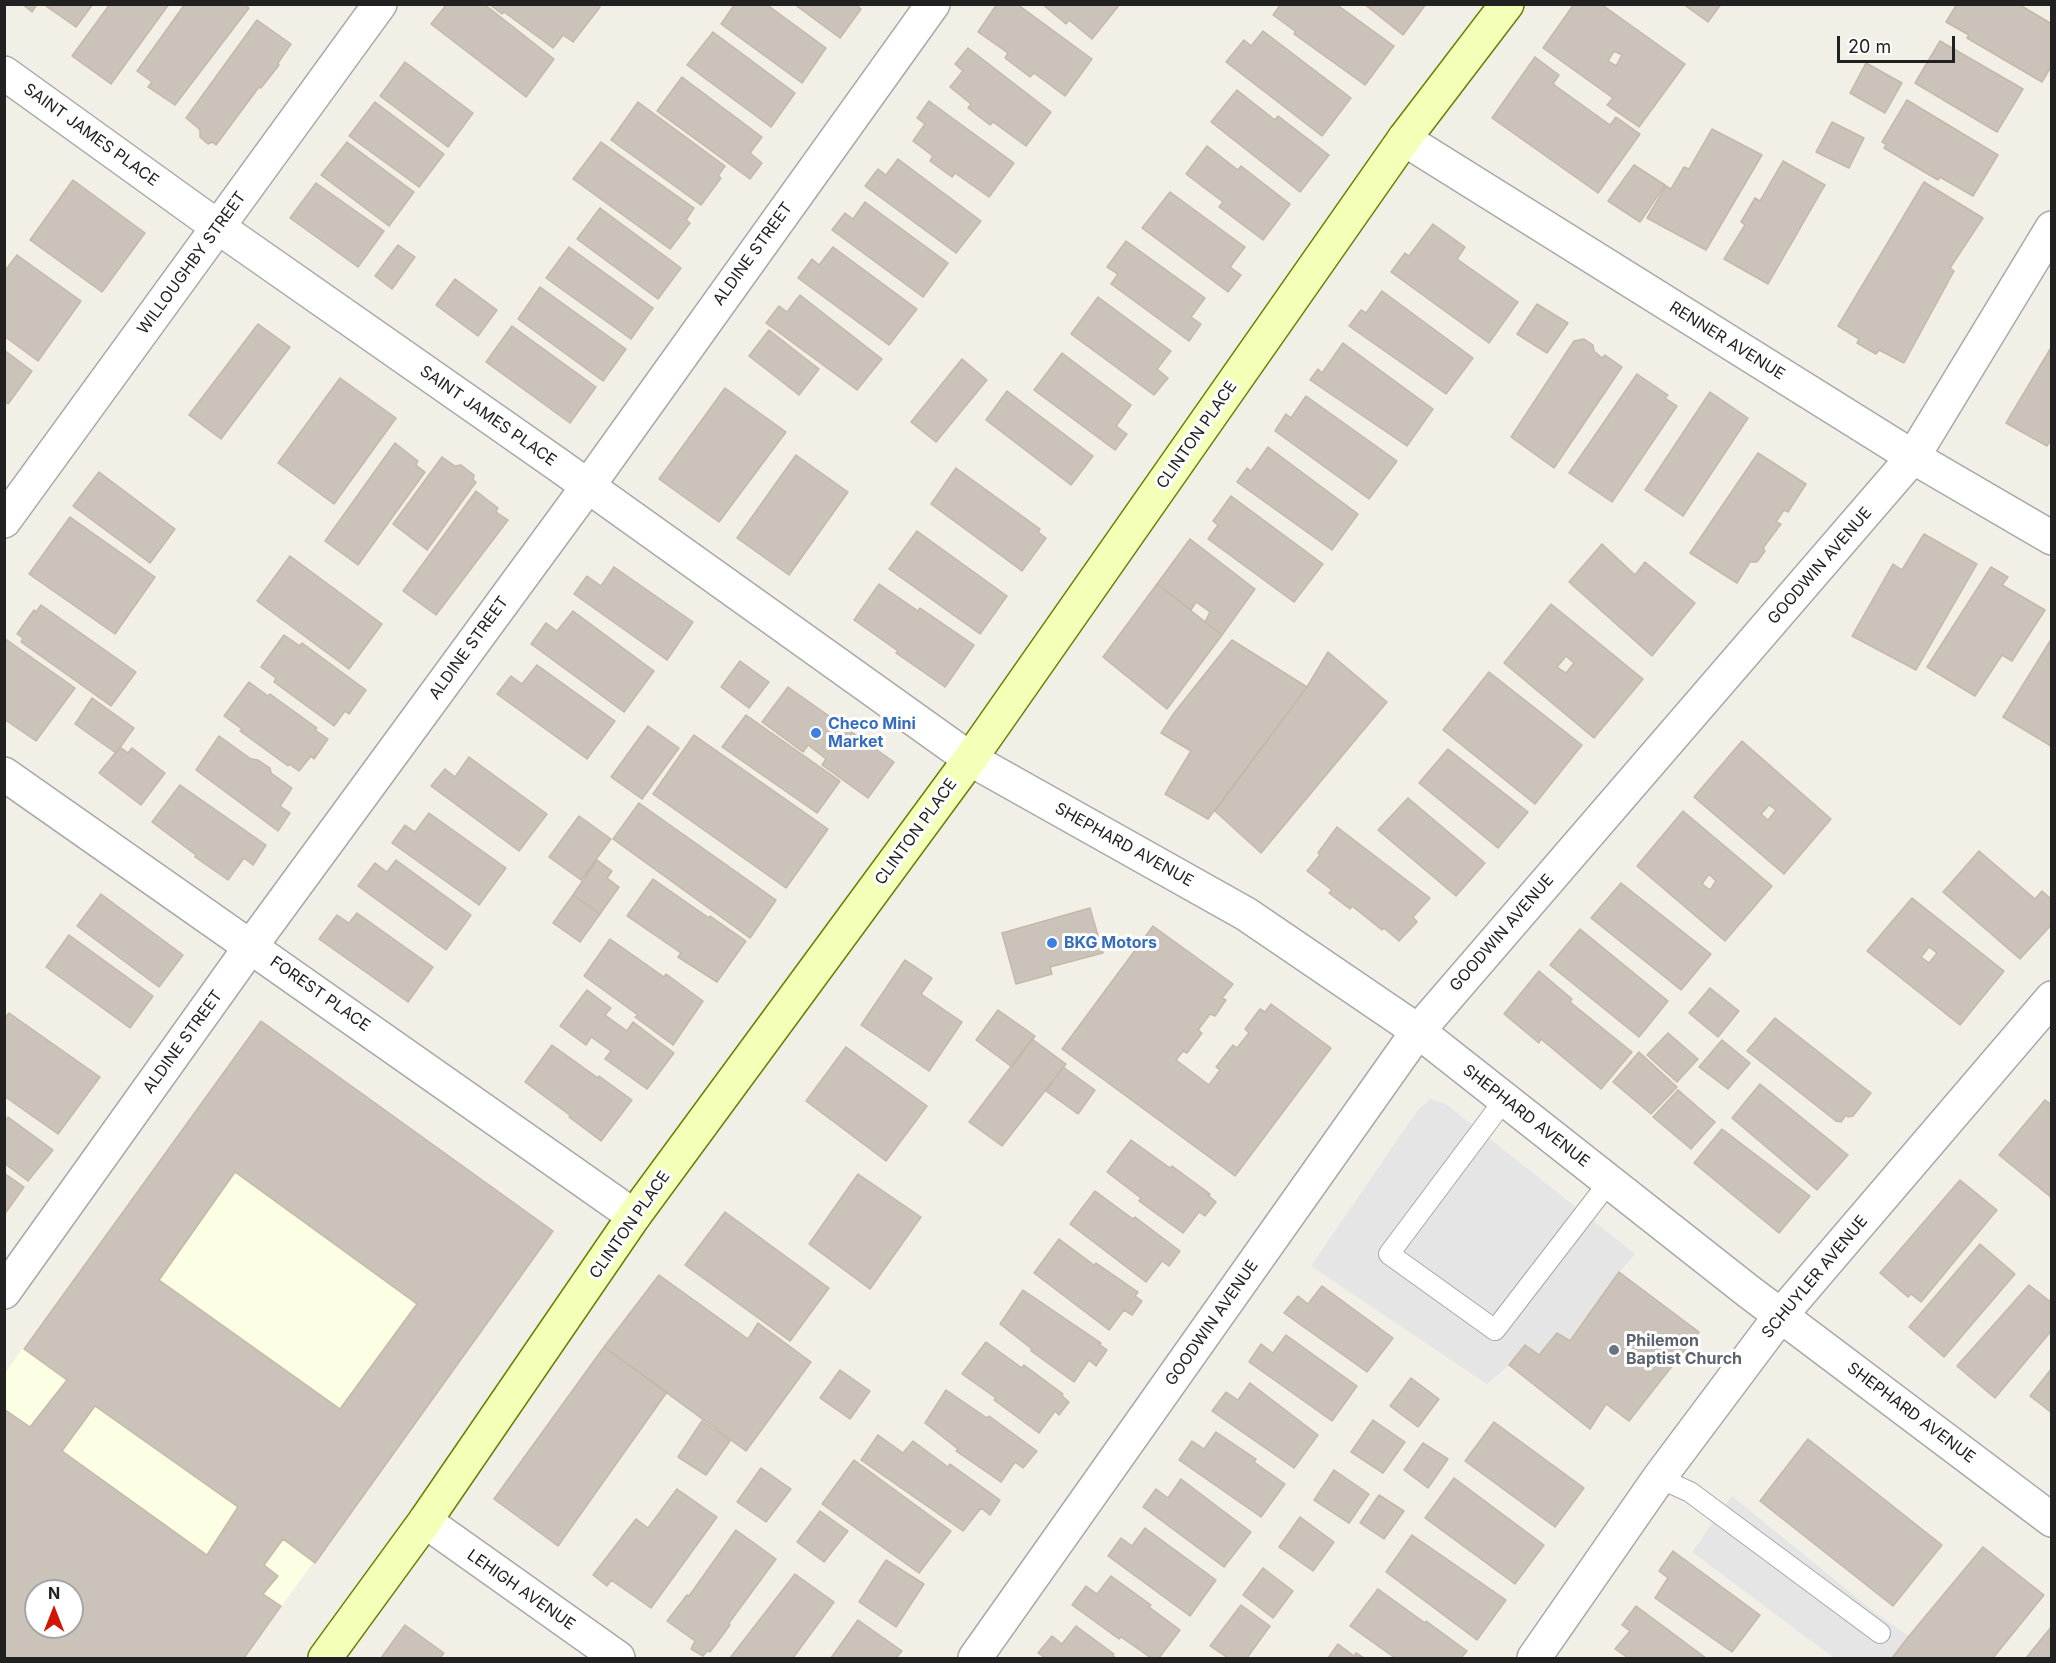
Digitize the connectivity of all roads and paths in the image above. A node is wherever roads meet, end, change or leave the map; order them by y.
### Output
1 (380, 4) edge
2 (933, 4) edge
3 (1507, 4) edge
4 (4, 74) edge
5 (1404, 139) junction
6 (218, 227) junction
7 (2052, 228) edge
8 (1913, 457) junction
9 (588, 486) junction
10 (4, 521) edge
11 (2052, 538) edge
12 (970, 759) junction
13 (4, 774) edge
14 (251, 946) junction
15 (2052, 998) edge
16 (1418, 1031) junction
17 (1505, 1099) junction
18 (1609, 1182) junction
19 (634, 1216) junction
20 (4, 1292) edge
21 (1781, 1316) junction
22 (1659, 1478) junction
23 (2052, 1520) edge
24 (425, 1521) junction
25 (1880, 1633) dead end
26 (325, 1659) edge
27 (618, 1659) edge
28 (975, 1659) edge
29 (1534, 1659) edge

1 - 6 street, WILLOUGHBY STREET
2 - 9 street, ALDINE STREET
3 - 5 street, CLINTON PLACE
4 - 6 street, SAINT JAMES PLACE
5 - 8 street, RENNER AVENUE
5 - 12 street, CLINTON PLACE
6 - 9 street, SAINT JAMES PLACE
6 - 10 street, WILLOUGHBY STREET
7 - 8 street, GOODWIN AVENUE
8 - 11 street, RENNER AVENUE
8 - 16 street, GOODWIN AVENUE
9 - 12 street, SAINT JAMES PLACE
9 - 14 street, ALDINE STREET
12 - 16 street, SHEPHARD AVENUE
12 - 19 street, CLINTON PLACE
13 - 14 street, FOREST PLACE
14 - 19 street, FOREST PLACE
14 - 20 street, ALDINE STREET
15 - 21 street, SCHUYLER AVENUE
16 - 17 street, SHEPHARD AVENUE
16 - 28 street, GOODWIN AVENUE
17 - 18 street, SHEPHARD AVENUE
17 - 18 lane
18 - 21 street, SHEPHARD AVENUE
19 - 24 street, CLINTON PLACE
21 - 22 street, SCHUYLER AVENUE
21 - 23 street, SHEPHARD AVENUE
22 - 25 lane
22 - 29 street, SCHUYLER AVENUE
24 - 26 street, CLINTON PLACE
24 - 27 street, LEHIGH AVENUE

